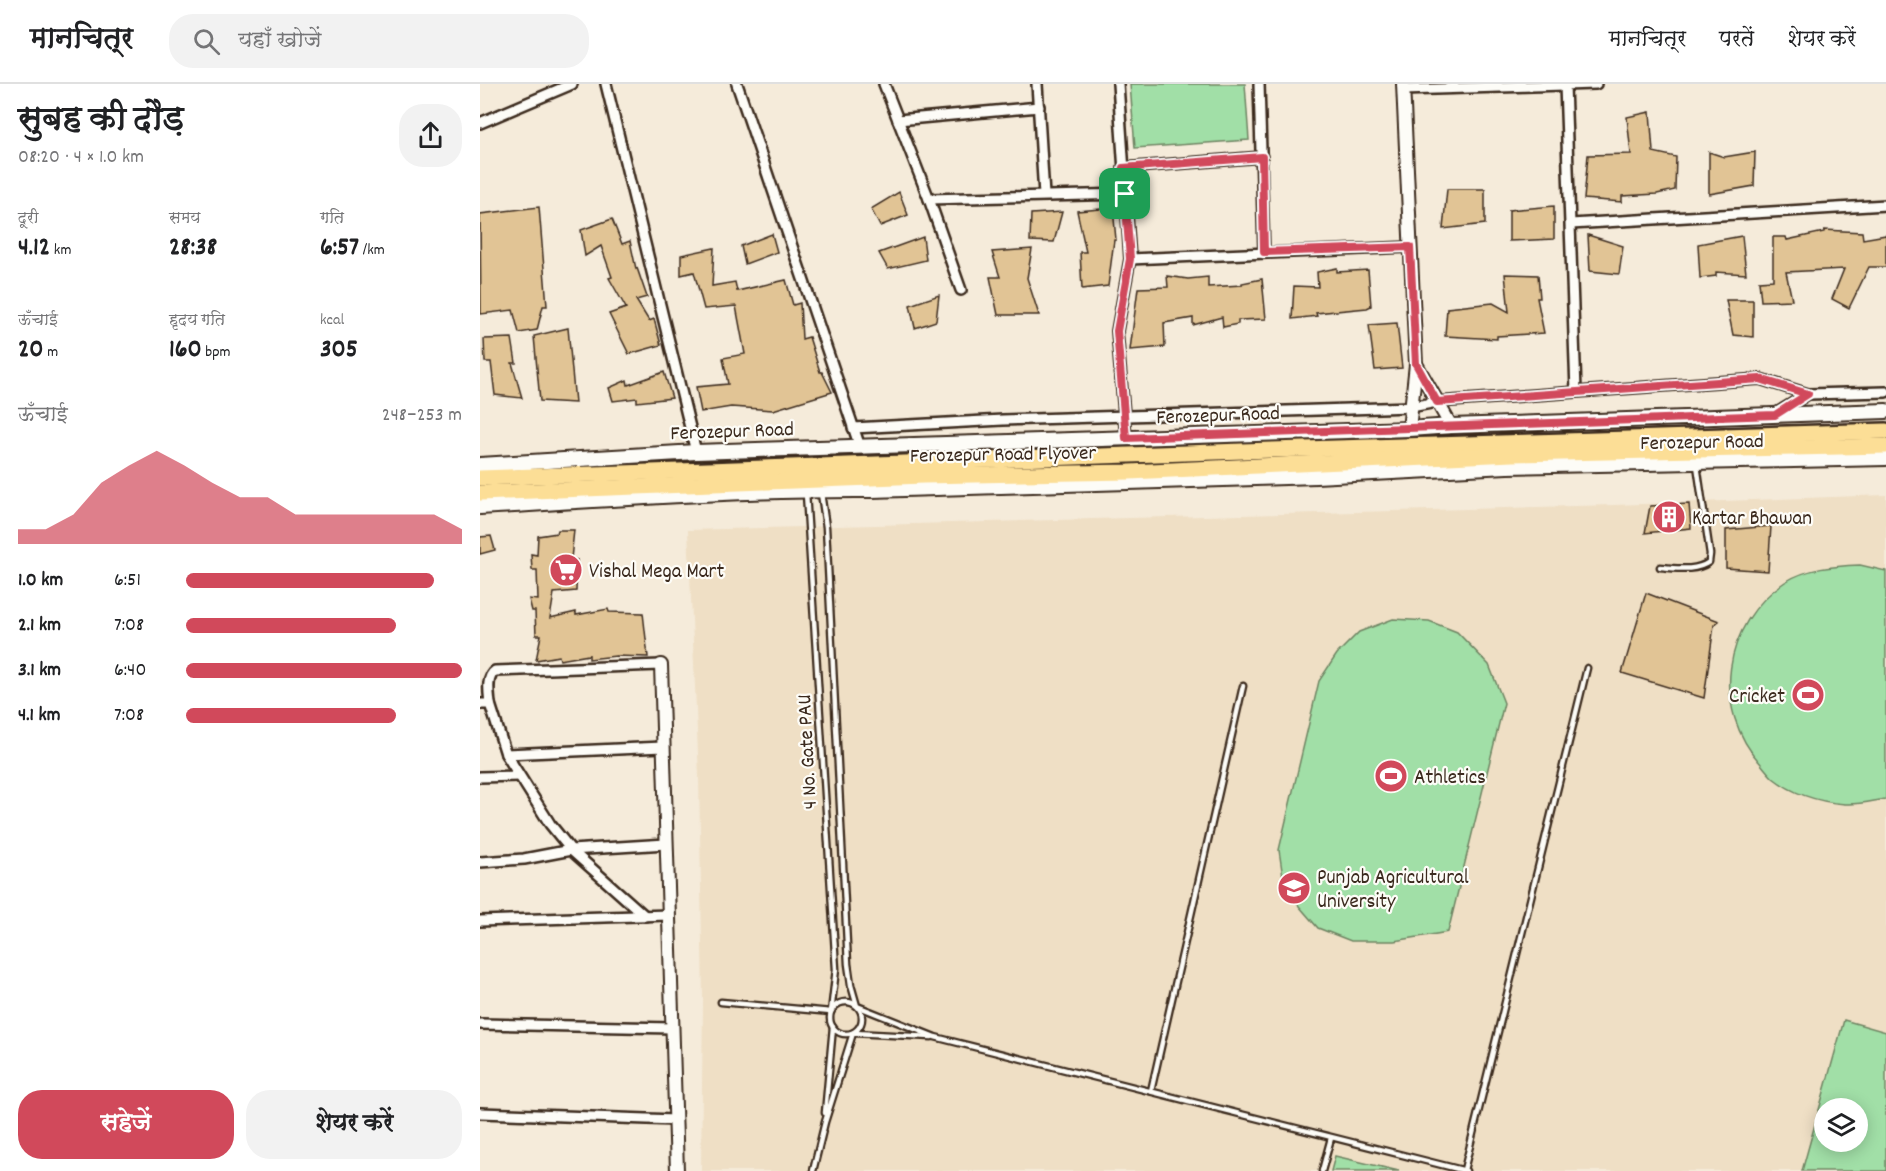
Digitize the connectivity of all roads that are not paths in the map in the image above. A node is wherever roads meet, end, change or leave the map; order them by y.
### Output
1 (572, 84) edge
2 (606, 84) edge
3 (737, 84) edge
4 (884, 84) edge
5 (1037, 84) edge
6 (1118, 84) edge
7 (1259, 84) edge
8 (1596, 84) edge
9 (1565, 85) edge
10 (1403, 87) edge
11 (548, 89) edge
12 (1039, 107) junction
13 (898, 120) junction
14 (480, 123) edge
15 (1262, 157) junction
16 (1123, 168) junction
17 (1125, 194) junction
18 (1044, 195) junction
19 (929, 199) junction
20 (1886, 205) edge
21 (1571, 224) junction
22 (1410, 247) junction
23 (1264, 252) junction
24 (1130, 259) junction
25 (961, 290) dead end
26 (1416, 364) junction
27 (1576, 391) junction
28 (1886, 392) edge
29 (1808, 394) junction
30 (1437, 402) junction
31 (1412, 407) junction
32 (1886, 411) edge
33 (1775, 415) junction
34 (1125, 416) junction
35 (1451, 426) junction
36 (853, 428) junction
37 (1409, 429) junction
38 (1886, 431) edge
39 (1126, 438) junction
40 (1886, 446) edge
41 (860, 447) junction
42 (696, 452) junction
43 (1886, 458) edge
44 (1697, 462) junction
45 (480, 465) edge
46 (480, 478) edge
47 (806, 490) junction
48 (821, 490) junction
49 (480, 493) edge
50 (480, 507) edge
51 (1660, 567) dead end
52 (661, 665) joint
53 (1587, 668) dead end
54 (1243, 686) dead end
55 (485, 704) edge
56 (663, 747) junction
57 (506, 754) junction
58 (519, 776) junction
59 (480, 777) edge
60 (666, 844) junction
61 (570, 850) junction
62 (480, 862) edge
63 (669, 915) junction
64 (645, 916) junction
65 (480, 921) edge
66 (721, 1002) dead end
67 (857, 1006) junction
68 (831, 1012) junction
69 (480, 1024) edge
70 (672, 1028) junction
71 (833, 1028) junction
72 (853, 1033) junction
73 (935, 1037) junction
74 (1151, 1091) junction
75 (480, 1113) edge
76 (675, 1120) junction
77 (825, 1122) junction
78 (1331, 1138) junction
79 (677, 1171) edge
80 (813, 1171) edge
81 (1323, 1171) edge
82 (1465, 1171) edge

1 - 11 street
2 - 42 street
3 - 36 street
4 - 13 street
5 - 12 street
6 - 16 street
7 - 15 street
8 - 9 street
9 - 10 street
9 - 21 street
10 - 22 street
11 - 14 street
12 - 13 street
12 - 18 street
13 - 19 street
15 - 16 street
15 - 23 street
16 - 17 street
17 - 18 street
17 - 24 street
18 - 19 street
19 - 25 street
20 - 21 street
21 - 27 street
22 - 23 street
22 - 26 street
23 - 24 street
24 - 34 street
26 - 30 street
26 - 31 street
27 - 29 street
27 - 30 street
28 - 29 street
29 - 33 street
30 - 31 street
30 - 35 street
31 - 34 street
31 - 37 street
32 - 33 main road, Ferozepur Road
33 - 35 main road, Ferozepur Road
34 - 36 street
34 - 39 street
35 - 37 main road, Ferozepur Road
36 - 41 street
37 - 39 main road, Ferozepur Road
38 - 46 main road, Ferozepur Road Flyover
39 - 41 main road, Ferozepur Road
40 - 49 main road, Ferozepur Road Flyover
41 - 42 main road, Ferozepur Road
42 - 45 main road, Ferozepur Road
43 - 44 main road, Ferozepur Road
44 - 48 main road, Ferozepur Road
44 - 51 lane
47 - 48 main road, Ferozepur Road
47 - 50 main road, Ferozepur Road
47 - 68 lane, 4 No. Gate PAU
48 - 67 lane, 4 No. Gate PAU
52 - 55 street
52 - 56 street
53 - 82 lane
54 - 74 lane
55 - 57 street
56 - 57 street
56 - 60 street
57 - 58 street
58 - 59 street
58 - 61 street
60 - 61 street
60 - 63 street
61 - 62 street
61 - 64 street
63 - 64 street
63 - 70 street
64 - 65 street
66 - 68 lane
67 - 68 lane
67 - 72 lane
67 - 73 lane
68 - 71 lane
69 - 70 street
70 - 76 street
71 - 72 lane
71 - 77 lane
72 - 73 lane
72 - 77 lane
73 - 74 lane
74 - 78 lane
75 - 76 street
76 - 79 street
77 - 80 lane
78 - 81 lane
78 - 82 lane

